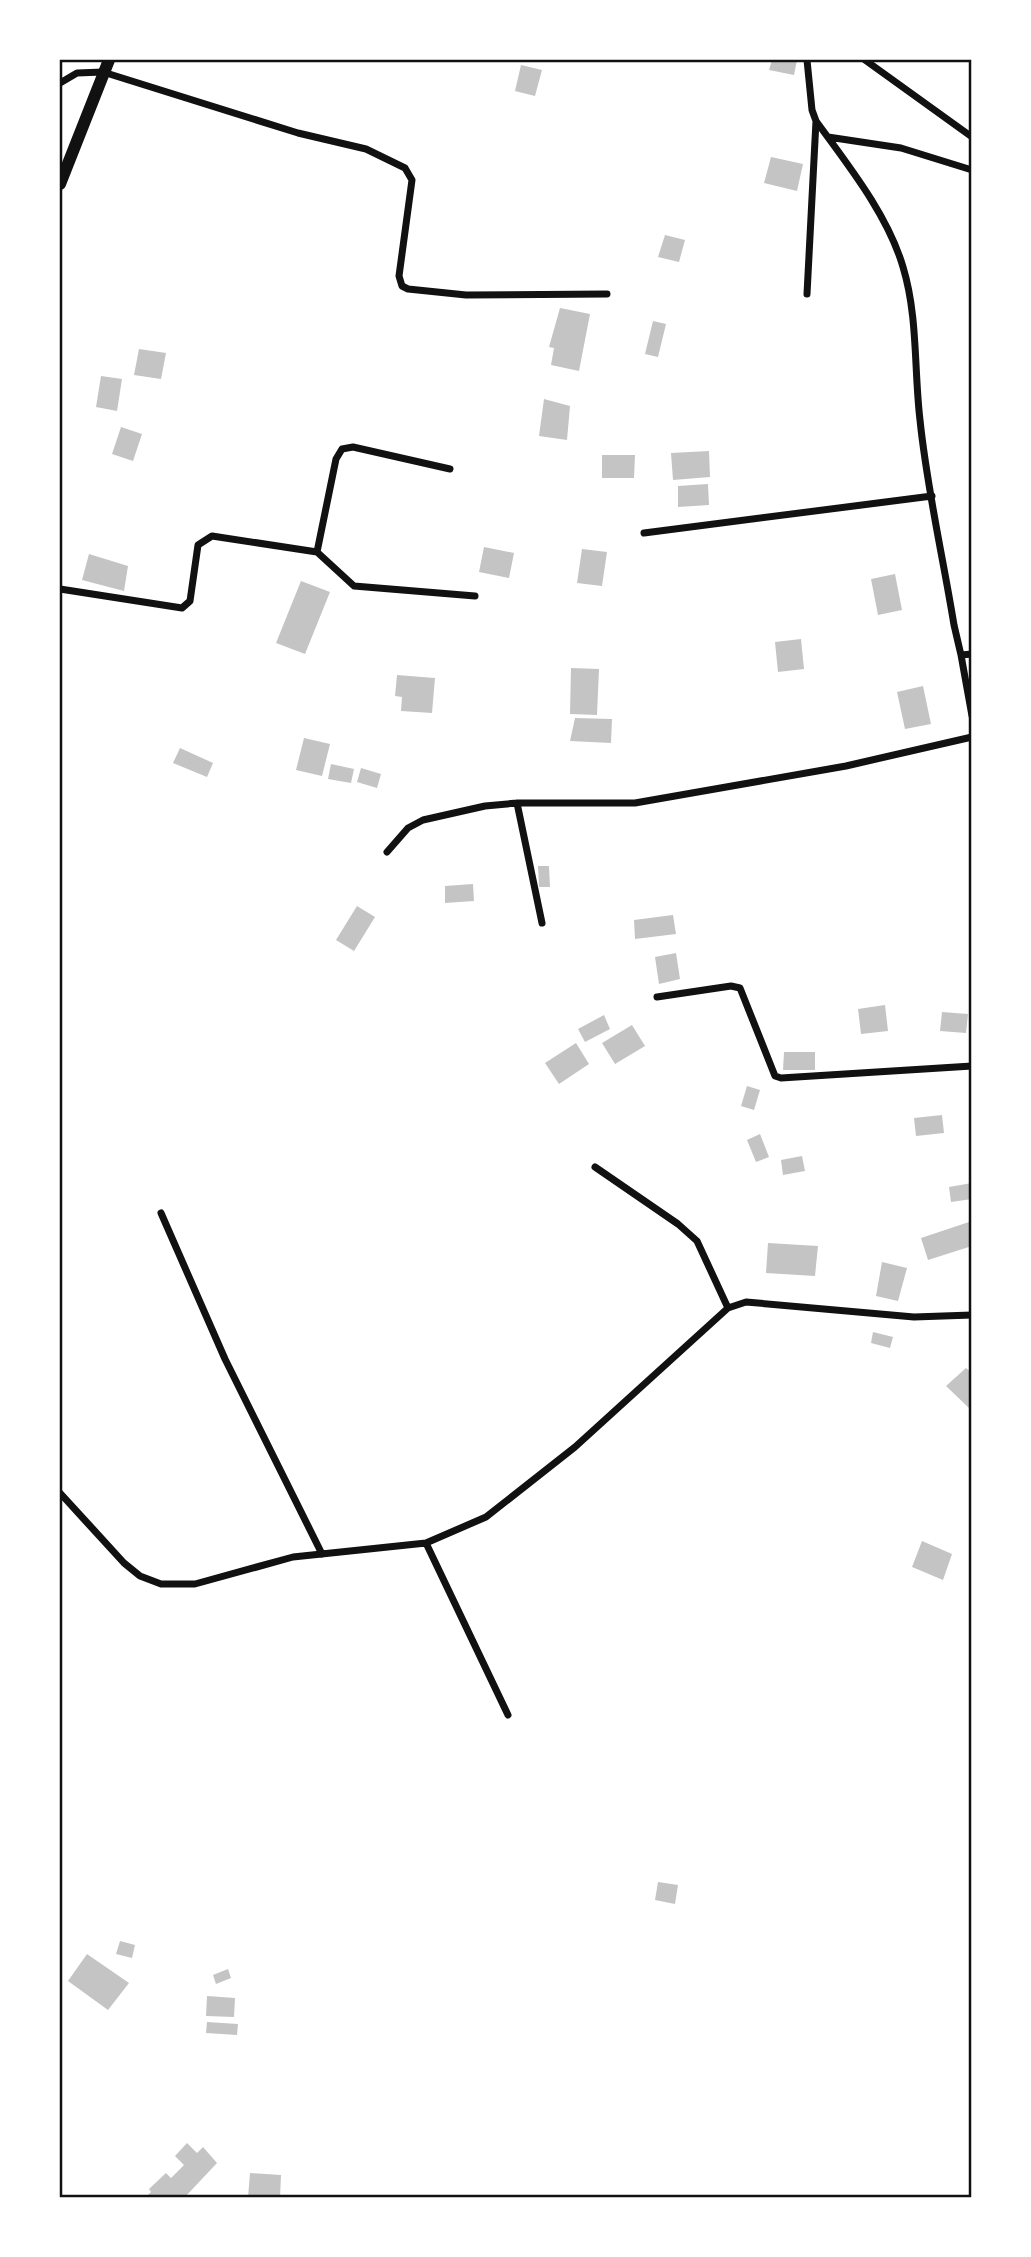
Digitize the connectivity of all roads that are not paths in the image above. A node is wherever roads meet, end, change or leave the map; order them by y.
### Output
1 (109, 60) edge
2 (807, 60) edge
3 (864, 60) edge
4 (103, 72) junction
5 (60, 83) edge
6 (816, 121) junction
7 (971, 136) edge
8 (828, 137) junction
9 (971, 170) edge
10 (60, 184) edge
11 (607, 293) dead end
12 (807, 294) dead end
13 (450, 469) dead end
14 (932, 496) junction
15 (644, 533) dead end
16 (317, 552) junction
17 (60, 589) edge
18 (475, 596) dead end
19 (971, 654) edge
20 (961, 655) junction
21 (971, 716) edge
22 (971, 737) edge
23 (517, 803) junction
24 (387, 852) dead end
25 (542, 923) dead end
26 (657, 998) dead end
27 (971, 1066) edge
28 (595, 1167) dead end
29 (161, 1213) dead end
30 (728, 1308) junction
31 (971, 1314) edge
32 (60, 1493) edge
33 (426, 1544) junction
34 (322, 1553) junction
35 (508, 1716) dead end

1 - 4 street
2 - 6 street
3 - 7 street
4 - 5 street
4 - 10 street
4 - 11 street
6 - 8 street
6 - 12 street
8 - 9 street
8 - 14 street
13 - 16 street
14 - 15 street
14 - 20 street
16 - 17 street
16 - 18 street
19 - 20 street
20 - 21 street
22 - 23 street
23 - 24 street
23 - 25 street
26 - 27 street
28 - 30 street
29 - 34 street
30 - 31 street
30 - 33 street
32 - 34 street
33 - 34 street
33 - 35 street

